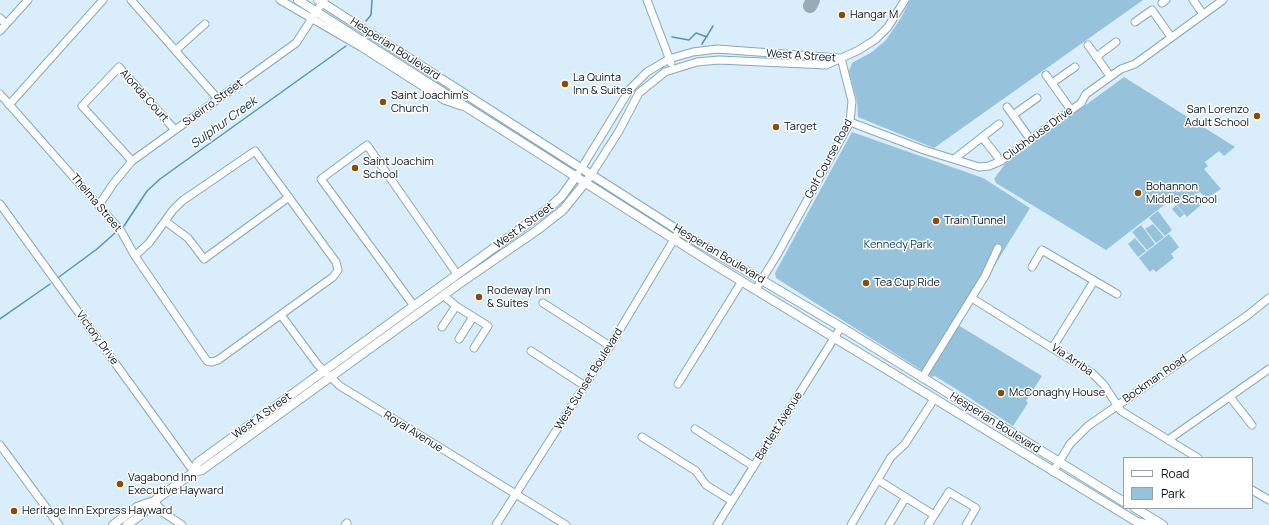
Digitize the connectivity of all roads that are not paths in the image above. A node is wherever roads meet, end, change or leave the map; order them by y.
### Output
1 (28, 0) edge
2 (103, 0) edge
3 (131, 0) edge
4 (280, 0) edge
5 (298, 0) edge
6 (647, 0) edge
7 (905, 0) edge
8 (1193, 0) edge
9 (1223, 0) edge
10 (322, 1) edge
11 (317, 12) junction
12 (1203, 14) junction
13 (0, 18) edge
14 (312, 20) junction
15 (1135, 22) dead end
16 (6, 24) junction
17 (205, 24) dead end
18 (0, 31) edge
19 (1171, 37) junction
20 (1116, 42) dead end
21 (1088, 45) dead end
22 (176, 50) junction
23 (1096, 57) junction
24 (841, 58) junction
25 (669, 59) junction
26 (673, 68) junction
27 (1075, 68) dead end
28 (1046, 75) dead end
29 (1110, 76) junction
30 (1052, 83) junction
31 (0, 94) edge
32 (1037, 98) dead end
33 (218, 100) junction
34 (9, 105) junction
35 (464, 107) junction
36 (1007, 107) dead end
37 (1071, 110) junction
38 (1013, 115) junction
39 (850, 122) junction
40 (998, 124) dead end
41 (175, 130) junction
42 (982, 137) junction
43 (1031, 140) junction
44 (997, 156) dead end
45 (954, 159) junction
46 (132, 161) junction
47 (581, 169) junction
48 (591, 175) junction
49 (575, 178) junction
50 (584, 183) junction
51 (289, 197) junction
52 (0, 204) edge
53 (100, 205) junction
54 (165, 220) junction
55 (679, 231) junction
56 (509, 237) junction
57 (674, 239) junction
58 (998, 248) dead end
59 (507, 252) junction
60 (135, 256) junction
61 (1032, 266) dead end
62 (457, 274) junction
63 (742, 281) junction
64 (762, 281) junction
65 (1094, 281) junction
66 (459, 284) junction
67 (756, 290) junction
68 (1118, 294) dead end
69 (443, 295) junction
70 (1269, 298) edge
71 (975, 300) dead end
72 (543, 303) dead end
73 (414, 306) junction
74 (456, 306) junction
75 (281, 315) junction
76 (473, 317) junction
77 (442, 327) dead end
78 (841, 327) junction
79 (834, 338) junction
80 (459, 339) dead end
81 (610, 346) junction
82 (1053, 347) junction
83 (474, 348) dead end
84 (531, 351) dead end
85 (1269, 369) edge
86 (325, 371) junction
87 (331, 377) junction
88 (922, 378) junction
89 (678, 384) dead end
90 (585, 386) junction
91 (1230, 397) junction
92 (934, 399) junction
93 (1117, 405) junction
94 (977, 412) junction
95 (956, 413) junction
96 (1252, 424) dead end
97 (695, 429) dead end
98 (642, 437) dead end
99 (1168, 440) junction
100 (0, 445) edge
101 (1196, 457) edge
102 (1059, 462) junction
103 (753, 466) junction
104 (194, 472) junction
105 (1053, 472) junction
106 (878, 480) junction
107 (1253, 491) edge
108 (515, 494) junction
109 (906, 497) junction
110 (1269, 500) edge
111 (154, 501) junction
112 (732, 501) junction
113 (1123, 501) edge
114 (1137, 509) edge
115 (934, 515) junction
116 (1139, 523) edge
117 (59, 525) edge
118 (113, 525) edge
119 (128, 525) edge
120 (182, 525) edge
121 (496, 525) edge
122 (566, 525) edge
123 (717, 525) edge
124 (851, 525) edge
125 (889, 525) edge
126 (928, 525) edge
127 (966, 525) edge
128 (1151, 525) edge
129 (1163, 525) edge

1 - 16 street
2 - 34 street
3 - 22 street
4 - 14 street, Hesperian Boulevard
5 - 11 main road, Hesperian Boulevard
6 - 25 street
7 - 24 street
8 - 12 street
9 - 12 street, Clubhouse Drive
10 - 11 street, Sueirro Street
10 - 47 main road, Hesperian Boulevard
11 - 14 street, Sueirro Street
11 - 35 main road, Hesperian Boulevard
12 - 19 street, Clubhouse Drive
13 - 16 street
14 - 33 street, Sueirro Street
14 - 35 street, Hesperian Boulevard
15 - 19 street
16 - 18 street
17 - 22 street
19 - 29 street, Clubhouse Drive
20 - 23 street
21 - 23 street
22 - 33 street
23 - 29 street
24 - 25 street, West A Street
24 - 26 street, West A Street
24 - 39 street, Golf Course Road
25 - 26 street
25 - 47 street, West A Street
26 - 48 street, West A Street
27 - 30 street
28 - 30 street
29 - 37 street, Clubhouse Drive
30 - 37 street
31 - 34 street, Thelma Street
32 - 38 street
33 - 41 street, Sueirro Street
34 - 53 street, Thelma Street
35 - 49 main road, Hesperian Boulevard
36 - 38 street
37 - 43 street, Clubhouse Drive
38 - 43 street
39 - 45 street, Clubhouse Drive
39 - 64 street, Golf Course Road
40 - 42 street
41 - 46 street, Sueirro Street
41 - 46 street, Alonda Court
42 - 44 street
42 - 45 street
43 - 45 street, Clubhouse Drive
46 - 53 street, Sueirro Street
47 - 48 main road, Hesperian Boulevard
47 - 49 main road, West A Street
48 - 50 main road, West A Street
48 - 55 main road, Hesperian Boulevard
49 - 50 main road, Hesperian Boulevard
49 - 56 main road, West A Street
50 - 57 main road, Hesperian Boulevard
50 - 59 main road, West A Street
51 - 54 street
51 - 54 street
51 - 75 street
52 - 104 street, Victory Drive
53 - 60 street, Thelma Street
54 - 60 street
55 - 57 street, West Sunset Boulevard
55 - 64 main road, Hesperian Boulevard
56 - 59 main road
56 - 62 main road, West A Street
57 - 63 main road, Hesperian Boulevard
57 - 81 street, West Sunset Boulevard
58 - 88 street
59 - 66 main road, West A Street
60 - 75 street, Thelma Street
61 - 65 street
62 - 66 main road
62 - 73 main road, West A Street
62 - 73 street
63 - 67 main road, Hesperian Boulevard
63 - 89 street
64 - 67 street, Golf Course Road
64 - 78 main road, Hesperian Boulevard
65 - 68 street
65 - 82 street
66 - 69 main road, West A Street
67 - 79 main road, Hesperian Boulevard
69 - 74 street
69 - 87 main road, West A Street
70 - 93 street, Bockman Road
71 - 82 street, Via Arriba
72 - 81 street
73 - 86 main road, West A Street
74 - 76 street
74 - 77 street
75 - 86 street, Royal Avenue
76 - 80 street
76 - 83 street
78 - 79 street, Bartlett Avenue
78 - 88 main road, Hesperian Boulevard
79 - 92 main road, Hesperian Boulevard
79 - 103 street, Bartlett Avenue
81 - 90 street, West Sunset Boulevard
82 - 93 street, Via Arriba
84 - 90 street
85 - 91 street
86 - 87 street, Royal Avenue
86 - 104 main road, West A Street
87 - 104 main road, West A Street
87 - 108 street, Royal Avenue
88 - 94 main road, Hesperian Boulevard
90 - 108 street, West Sunset Boulevard
91 - 96 street
91 - 99 street
92 - 95 main road, Hesperian Boulevard
92 - 106 street
93 - 99 street, Via Arriba
93 - 102 street, Bockman Road
94 - 95 main road
94 - 102 main road, Hesperian Boulevard
95 - 105 main road, Hesperian Boulevard
97 - 103 street
98 - 112 street
99 - 101 street, Via Arriba
100 - 117 street
102 - 105 street, Bockman Road
102 - 113 main road, Hesperian Boulevard
103 - 112 street, Bartlett Avenue
104 - 111 main road, West A Street
105 - 116 main road, Hesperian Boulevard
106 - 109 street
106 - 124 street
107 - 110 street
108 - 121 street, West Sunset Boulevard
108 - 122 street, Royal Avenue
109 - 115 street
109 - 125 street
111 - 118 main road, West A Street
111 - 119 main road, West A Street
111 - 120 street
112 - 123 street, Bartlett Avenue
114 - 129 main road
115 - 126 street
115 - 127 street
116 - 128 main road, Hesperian Boulevard

